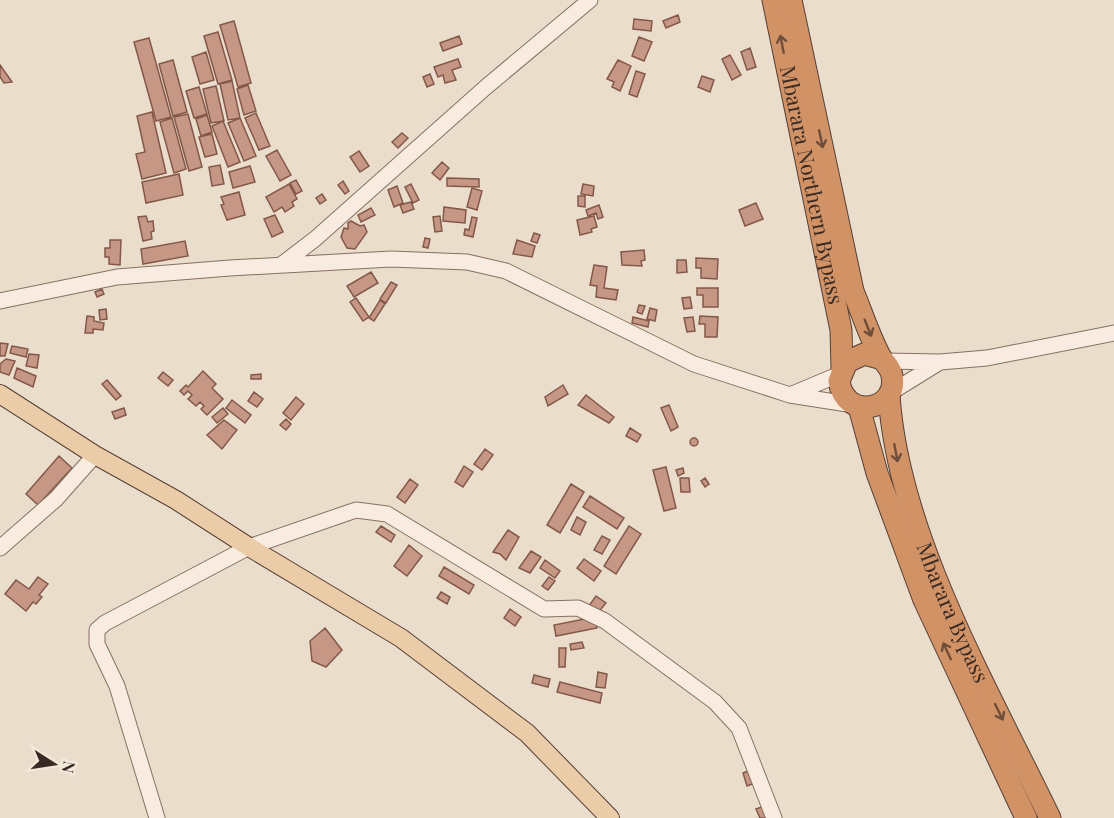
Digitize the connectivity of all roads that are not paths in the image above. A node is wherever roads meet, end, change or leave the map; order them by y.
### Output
1 (590, 0) edge
2 (773, 0) edge
3 (791, 0) edge
4 (281, 265) junction
5 (0, 301) edge
6 (1114, 333) edge
7 (883, 360) junction
8 (940, 362) junction
9 (841, 372) junction
10 (0, 394) edge
11 (890, 394) junction
12 (790, 395) junction
13 (857, 406) junction
14 (95, 456) junction
15 (249, 547) junction
16 (0, 548) edge
17 (157, 818) edge
18 (610, 818) edge
19 (774, 818) edge
20 (1026, 818) edge
21 (1050, 818) edge

1 - 4 street
9 -> 2 highway, Mbarara Northern Bypass
3 -> 7 highway
4 - 5 street
4 - 12 street
6 - 8 street
7 - 8 street
7 - 9 highway
7 - 11 highway
8 - 11 street
9 - 12 street
9 - 13 highway
10 - 14 main road
11 - 13 highway
11 -> 21 highway, Mbarara Bypass
12 - 13 street
20 -> 13 highway, Mbarara Bypass
14 - 15 main road
14 - 16 street
15 - 17 street
15 - 18 main road
15 - 19 street

